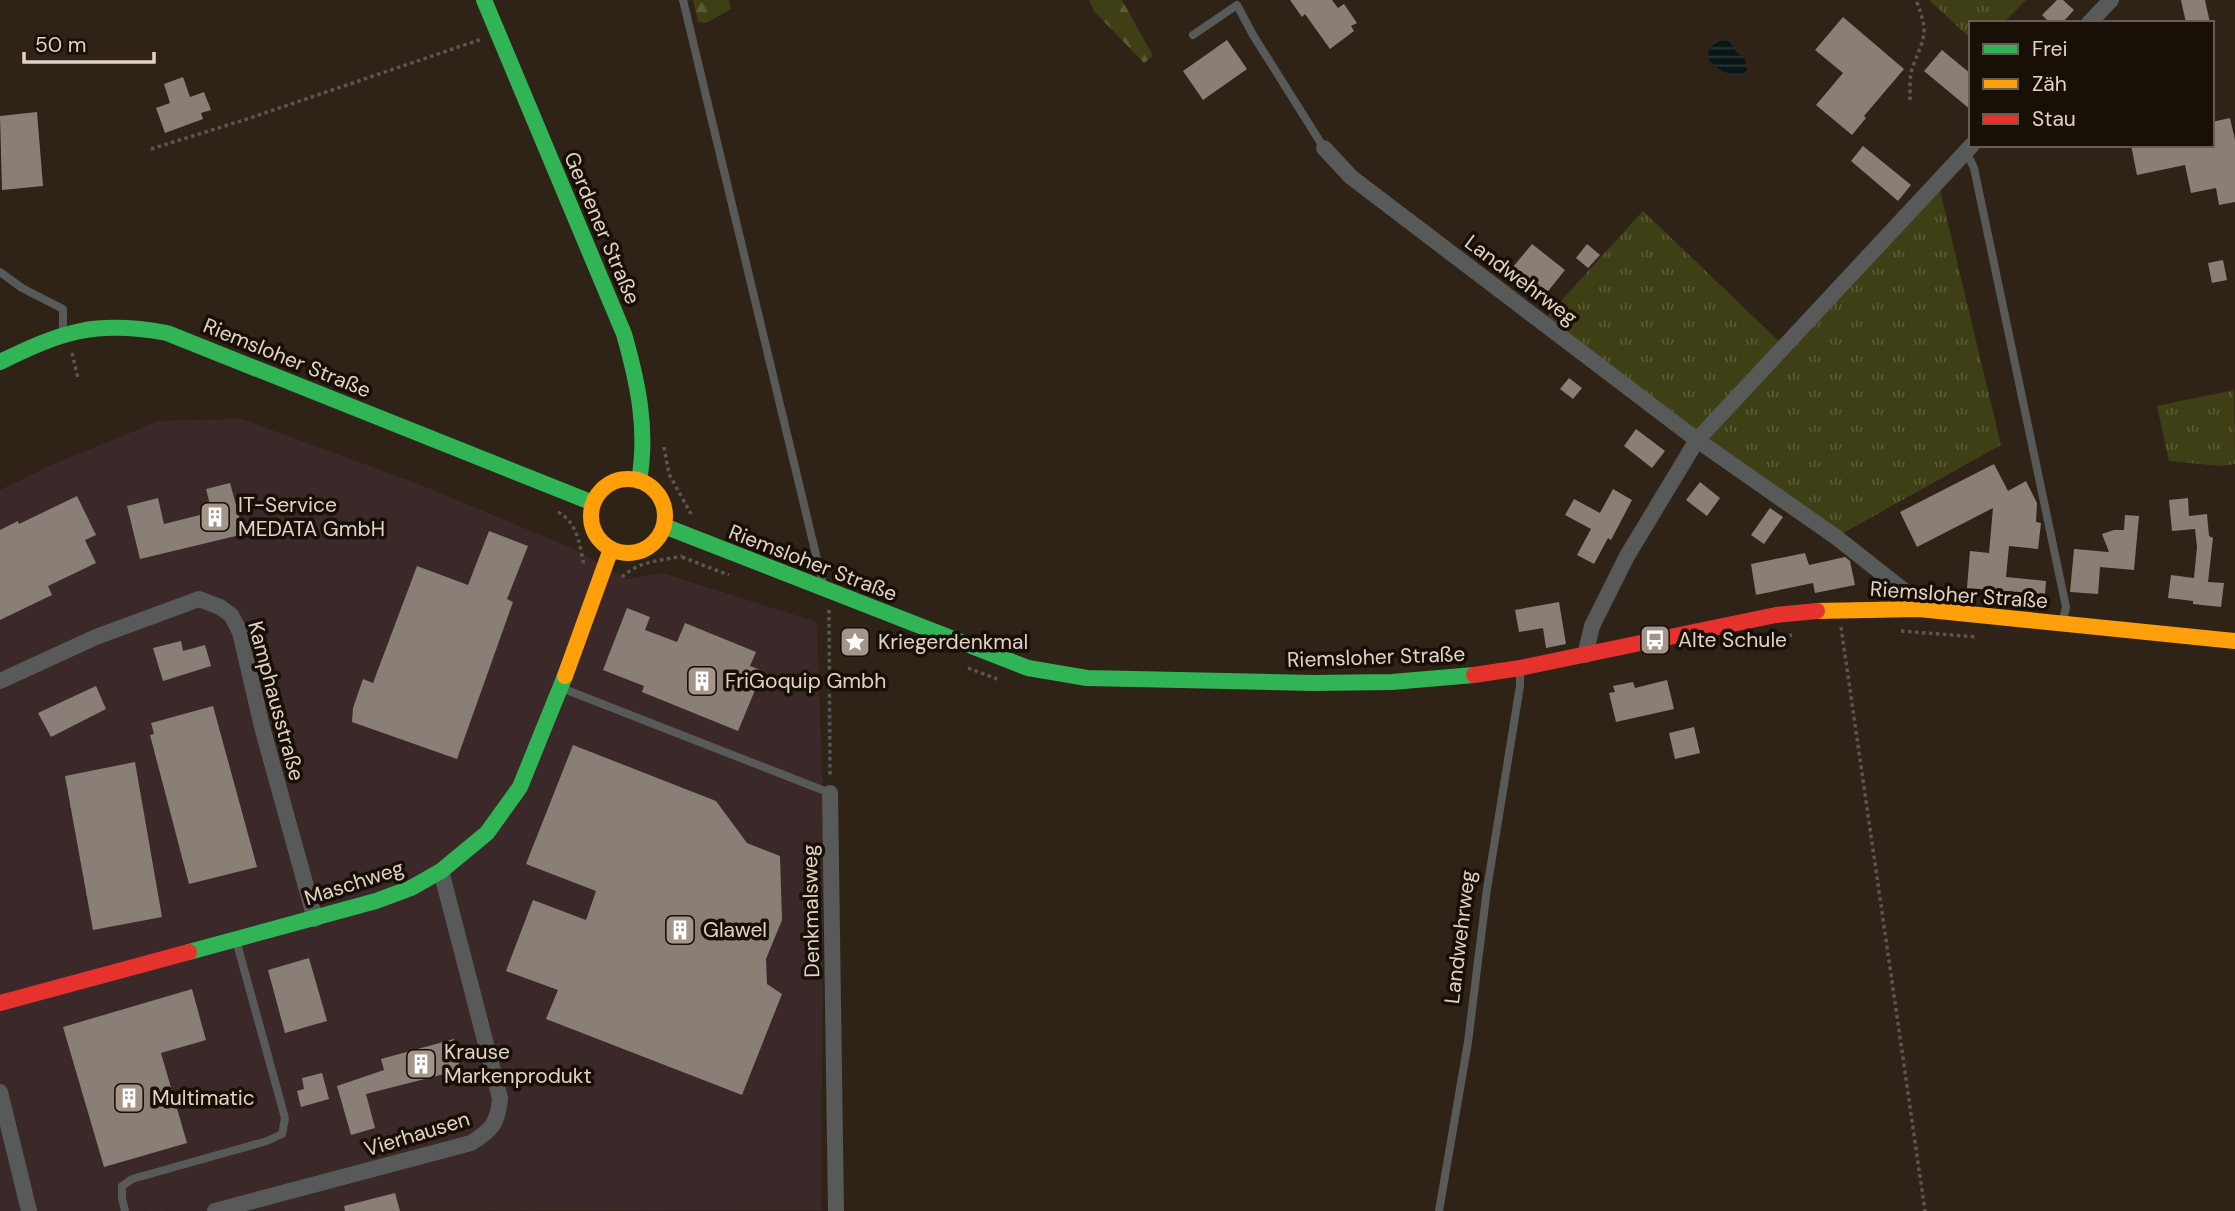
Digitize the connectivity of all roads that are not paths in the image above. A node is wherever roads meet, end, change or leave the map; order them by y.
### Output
1 (484, 0) edge
2 (683, 0) edge
3 (2111, 0) edge
4 (2091, 21) edge
5 (1193, 35) dead end
6 (1324, 148) joint
7 (1969, 148) edge
8 (0, 272) edge
9 (63, 333) junction
10 (0, 362) edge
11 (1697, 440) junction
12 (639, 481) junction
13 (593, 503) junction
14 (664, 526) junction
15 (611, 550) junction
16 (824, 590) junction
17 (1919, 609) junction
18 (2062, 623) junction
19 (2235, 641) edge
20 (1585, 655) junction
21 (1520, 668) junction
22 (0, 681) edge
23 (561, 688) junction
24 (830, 793) joint
25 (442, 871) junction
26 (315, 919) junction
27 (236, 940) junction
28 (0, 1003) edge
29 (0, 1092) edge
30 (29, 1211) edge
31 (125, 1211) edge
32 (215, 1211) edge
33 (836, 1211) edge
34 (1439, 1211) edge

1 - 12 main road, Gerdener Straße
2 - 16 lane
3 - 4 street
5 - 6 lane
6 - 11 street, Landwehrweg
7 - 11 street
7 - 18 lane
8 - 9 lane
9 - 10 main road, Riemsloher Straße
9 - 13 main road, Riemsloher Straße
11 - 17 street, Landwehrweg
11 - 20 street
12 - 13 main road
12 - 14 main road
13 - 15 main road
14 - 15 main road
14 - 16 main road, Riemsloher Straße
15 - 23 main road, Maschweg
16 - 21 main road, Riemsloher Straße
17 - 18 main road, Riemsloher Straße
17 - 20 main road, Riemsloher Straße
18 - 19 main road, Riemsloher Straße
20 - 21 main road, Riemsloher Straße
21 - 34 lane, Landwehrweg
22 - 26 street, Kamphausstraße
23 - 24 lane
23 - 25 main road, Maschweg
24 - 33 street, Denkmalsweg
25 - 26 main road, Maschweg
25 - 32 street, Vierhausen
26 - 27 main road, Maschweg
27 - 28 main road, Maschweg
27 - 31 lane
29 - 30 street

